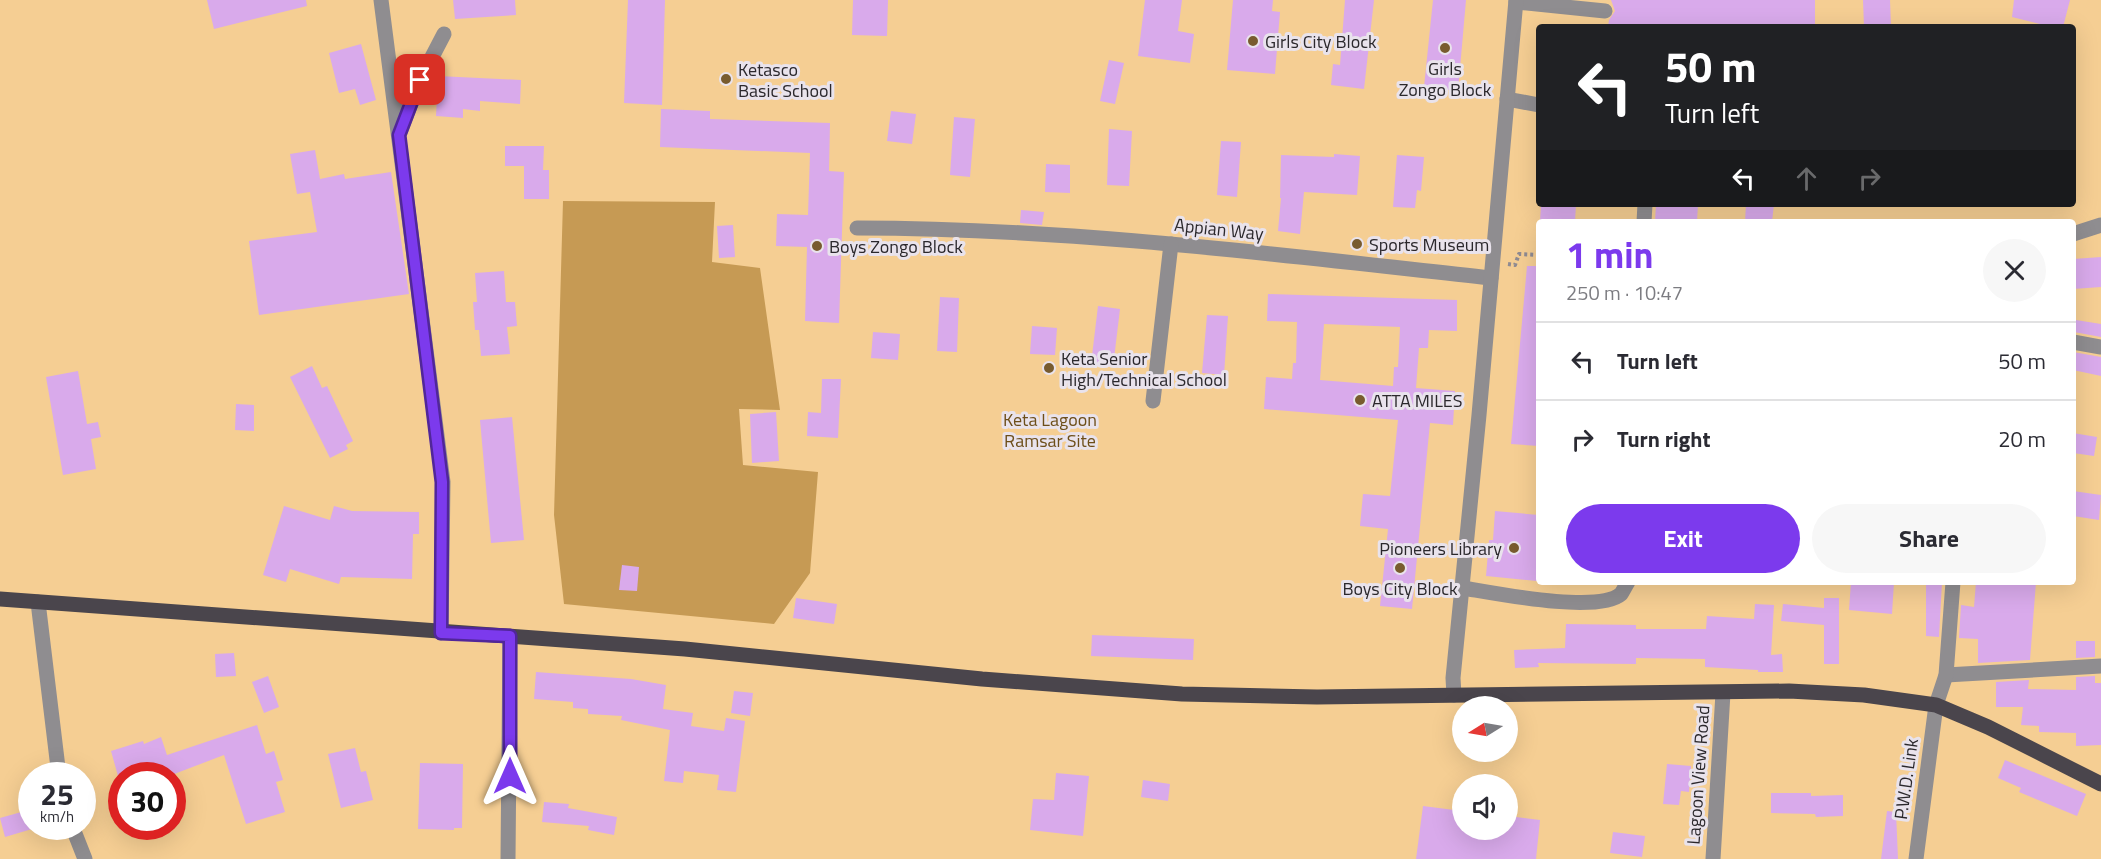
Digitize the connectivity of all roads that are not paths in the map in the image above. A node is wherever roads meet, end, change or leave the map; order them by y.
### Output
1 (381, 0) edge
2 (1516, 1) edge
3 (1605, 11) dead end
4 (444, 34) dead end
5 (1507, 99) junction
6 (1536, 104) edge
7 (399, 135) junction
8 (2101, 225) edge
9 (857, 228) dead end
10 (2076, 233) edge
11 (1171, 244) junction
12 (1492, 270) junction
13 (2076, 343) edge
14 (2101, 347) edge
15 (1153, 401) dead end
16 (1626, 585) edge
17 (1953, 585) edge
18 (1463, 588) junction
19 (0, 599) edge
20 (39, 602) junction
21 (441, 633) junction
22 (510, 636) junction
23 (2101, 666) edge
24 (1946, 675) junction
25 (1723, 693) junction
26 (1454, 695) junction
27 (1936, 705) junction
28 (57, 762) edge
29 (2101, 784) edge
30 (78, 840) edge
31 (86, 859) edge
32 (508, 859) edge
33 (1713, 859) edge
34 (1916, 859) edge

1 - 7 street
2 - 3 street
2 - 5 street
4 - 7 street
5 - 6 street
5 - 12 street
7 - 21 street
8 - 10 street
9 - 11 street, Appian Way
11 - 12 street, Appian Way
11 - 15 street
12 - 18 street
13 - 14 street
16 - 18 street
17 - 24 street, P.W.D. Link
18 - 26 street
19 - 20 main road
20 - 21 main road
20 - 28 street
21 - 22 main road
22 - 26 main road
22 - 32 street
23 - 24 street
24 - 27 street, P.W.D. Link
25 - 26 main road
25 - 27 main road
25 - 33 street, Lagoon View Road
27 - 29 main road
27 - 34 street, P.W.D. Link
30 - 31 street

